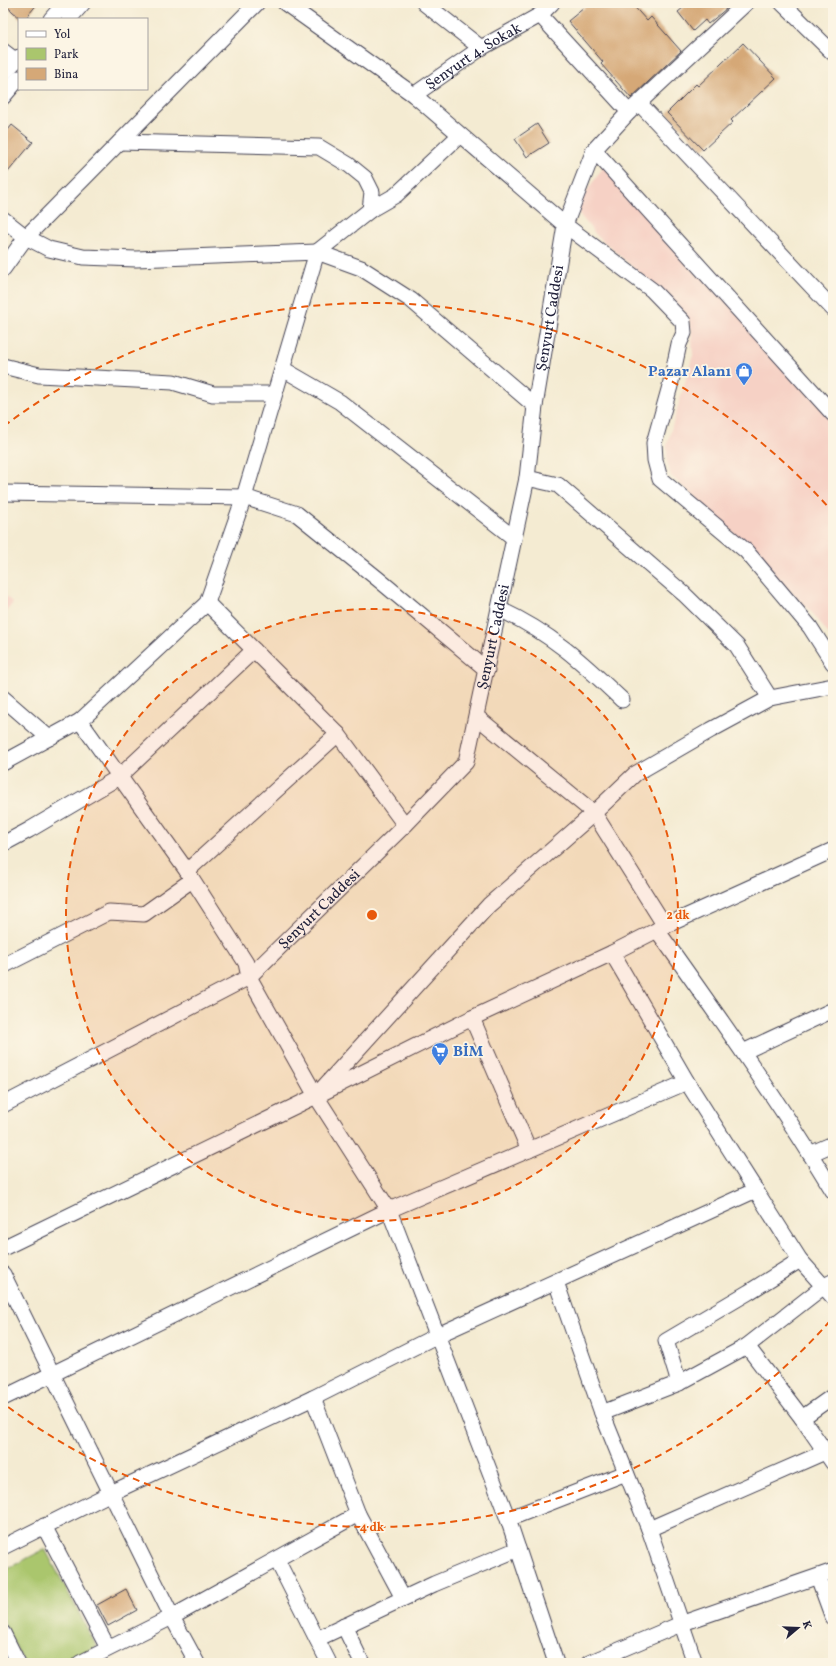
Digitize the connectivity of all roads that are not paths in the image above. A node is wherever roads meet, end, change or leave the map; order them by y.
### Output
1 (65, 3) edge
2 (82, 3) edge
3 (257, 3) edge
4 (285, 3) edge
5 (424, 3) edge
6 (552, 3) edge
7 (746, 3) edge
8 (782, 3) edge
9 (540, 15) junction
10 (53, 18) edge
11 (70, 18) edge
12 (481, 48) junction
13 (3, 51) edge
14 (833, 53) edge
15 (17, 59) edge
16 (3, 74) edge
17 (18, 79) edge
18 (414, 95) junction
19 (3, 97) edge
20 (634, 107) junction
21 (460, 135) junction
22 (120, 142) junction
23 (594, 150) junction
24 (370, 210) junction
25 (3, 219) edge
26 (565, 225) junction
27 (26, 237) junction
28 (317, 252) junction
29 (3, 268) edge
30 (833, 309) edge
31 (3, 366) edge
32 (283, 369) junction
33 (274, 394) junction
34 (535, 406) junction
35 (833, 414) edge
36 (527, 478) junction
37 (3, 493) edge
38 (244, 497) junction
39 (514, 538) junction
40 (208, 603) junction
41 (499, 609) junction
42 (254, 650) junction
43 (833, 663) edge
44 (487, 670) junction
45 (833, 686) edge
46 (3, 698) edge
47 (770, 698) junction
48 (622, 700) dead end
49 (477, 717) junction
50 (80, 721) junction
51 (338, 734) junction
52 (49, 738) junction
53 (3, 763) edge
54 (119, 777) junction
55 (594, 814) junction
56 (405, 825) junction
57 (3, 844) edge
58 (833, 850) edge
59 (190, 875) junction
60 (661, 928) junction
61 (612, 953) junction
62 (3, 966) edge
63 (249, 978) junction
64 (833, 1010) edge
65 (472, 1018) junction
66 (743, 1052) junction
67 (687, 1082) junction
68 (316, 1096) junction
69 (3, 1105) edge
70 (833, 1144) edge
71 (529, 1150) junction
72 (810, 1154) junction
73 (756, 1190) junction
74 (833, 1191) edge
75 (389, 1210) junction
76 (3, 1248) edge
77 (800, 1260) junction
78 (3, 1274) edge
79 (556, 1282) junction
80 (830, 1288) edge
81 (438, 1335) junction
82 (747, 1346) junction
83 (53, 1373) junction
84 (679, 1383) junction
85 (833, 1396) edge
86 (3, 1398) edge
87 (312, 1398) junction
88 (602, 1412) junction
89 (802, 1418) junction
90 (829, 1458) edge
91 (626, 1473) junction
92 (111, 1493) junction
93 (358, 1514) junction
94 (508, 1519) junction
95 (44, 1526) junction
96 (649, 1529) junction
97 (3, 1547) edge
98 (518, 1549) junction
99 (278, 1560) junction
100 (833, 1571) edge
101 (818, 1577) junction
102 (403, 1598) junction
103 (172, 1617) junction
104 (833, 1618) edge
105 (683, 1624) junction
106 (344, 1626) junction
107 (3, 1633) edge
108 (317, 1639) junction
109 (108, 1648) junction
110 (18, 1663) edge
111 (80, 1663) edge
112 (197, 1663) edge
113 (329, 1663) edge
114 (362, 1663) edge
115 (556, 1663) edge
116 (588, 1663) edge
117 (696, 1663) edge

1 - 10 street
2 - 11 street
3 - 22 street
4 - 18 street
5 - 12 street
6 - 9 street, Şenyurt 4. Sokak
7 - 20 street, Şenyurt Caddesi
8 - 14 street
9 - 12 street, Şenyurt 4. Sokak
9 - 20 street
12 - 18 street, Şenyurt 4. Sokak
13 - 15 street
15 - 16 street
17 - 19 street
18 - 21 street
20 - 23 street, Şenyurt Caddesi
20 - 30 street
21 - 24 street
21 - 26 street
22 - 24 street
22 - 27 street
23 - 26 street, Şenyurt Caddesi
23 - 35 street
24 - 28 street
25 - 27 street
26 - 34 street, Şenyurt Caddesi
26 - 43 street
27 - 28 street
27 - 29 street
28 - 32 street
28 - 34 street
31 - 33 street
32 - 33 street
32 - 39 street
33 - 38 street
34 - 36 street, Şenyurt Caddesi
36 - 39 street, Şenyurt Caddesi
36 - 47 street
37 - 38 street
38 - 40 street
38 - 44 street
39 - 41 street, Şenyurt Caddesi
40 - 42 street
40 - 50 street
41 - 44 street, Şenyurt Caddesi
41 - 48 street
42 - 51 street
42 - 54 street
44 - 49 street, Şenyurt Caddesi
45 - 47 street
46 - 52 street
47 - 55 street
49 - 55 street
49 - 56 street, Şenyurt Caddesi
50 - 52 street
50 - 54 street
51 - 56 street
51 - 59 street
52 - 53 street
54 - 57 street
54 - 59 street
55 - 60 street
55 - 68 street
56 - 63 street, Şenyurt Caddesi
58 - 60 street
59 - 62 street
59 - 63 street
60 - 61 street
60 - 66 street
61 - 65 street
61 - 67 street
63 - 68 street
63 - 69 street, Şenyurt Caddesi
64 - 66 street
65 - 68 street
65 - 71 street
66 - 72 street
67 - 71 street
67 - 73 street
68 - 75 street
68 - 76 street
70 - 72 street
71 - 75 street
72 - 74 street
73 - 77 street
73 - 79 street
75 - 81 street
75 - 83 street
77 - 80 street
77 - 84 street
78 - 83 street
79 - 81 street
79 - 88 street
80 - 82 street
81 - 87 street
81 - 94 street
82 - 84 street
82 - 89 street
83 - 86 street
83 - 92 street
84 - 88 street
85 - 89 street
87 - 92 street
87 - 93 street
88 - 91 street
89 - 90 street
90 - 96 street
91 - 94 street
91 - 96 street
92 - 95 street
92 - 103 street
93 - 99 street
93 - 102 street
94 - 98 street
95 - 97 street
95 - 109 street
96 - 105 street
98 - 102 street
98 - 115 street
99 - 103 street
99 - 108 street
100 - 101 street
101 - 104 street
101 - 105 street
102 - 106 street
103 - 109 street
103 - 112 street
105 - 116 street
105 - 117 street
106 - 108 street
106 - 114 street
107 - 110 street
108 - 113 street
109 - 111 street

